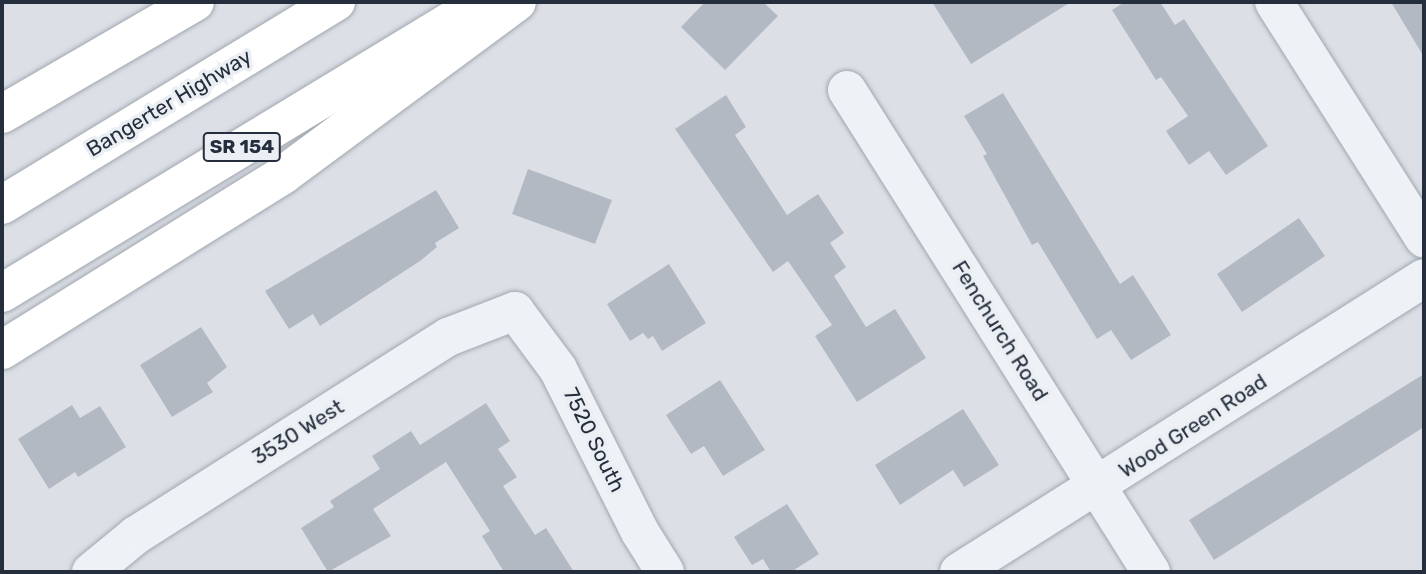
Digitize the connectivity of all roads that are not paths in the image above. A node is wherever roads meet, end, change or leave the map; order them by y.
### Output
1 (195, 2) edge
2 (336, 2) edge
3 (483, 2) edge
4 (517, 2) edge
5 (1274, 2) edge
6 (847, 90) dead end
7 (2, 114) edge
8 (2, 205) edge
9 (1424, 238) edge
10 (1424, 278) edge
11 (2, 293) edge
12 (515, 311) joint
13 (2, 351) edge
14 (1098, 487) junction
15 (91, 572) edge
16 (666, 572) edge
17 (960, 572) edge
18 (1152, 572) edge

1 - 7 highway
2 - 8 highway, Bangerter Highway
3 - 11 highway, SR 154
4 - 13 highway
5 - 9 street
6 - 14 street, Fenchurch Road
10 - 14 street, Wood Green Road
12 - 15 street, 3530 West
12 - 16 street, 7520 South
14 - 17 street, Wood Green Road
14 - 18 street, Fenchurch Road

